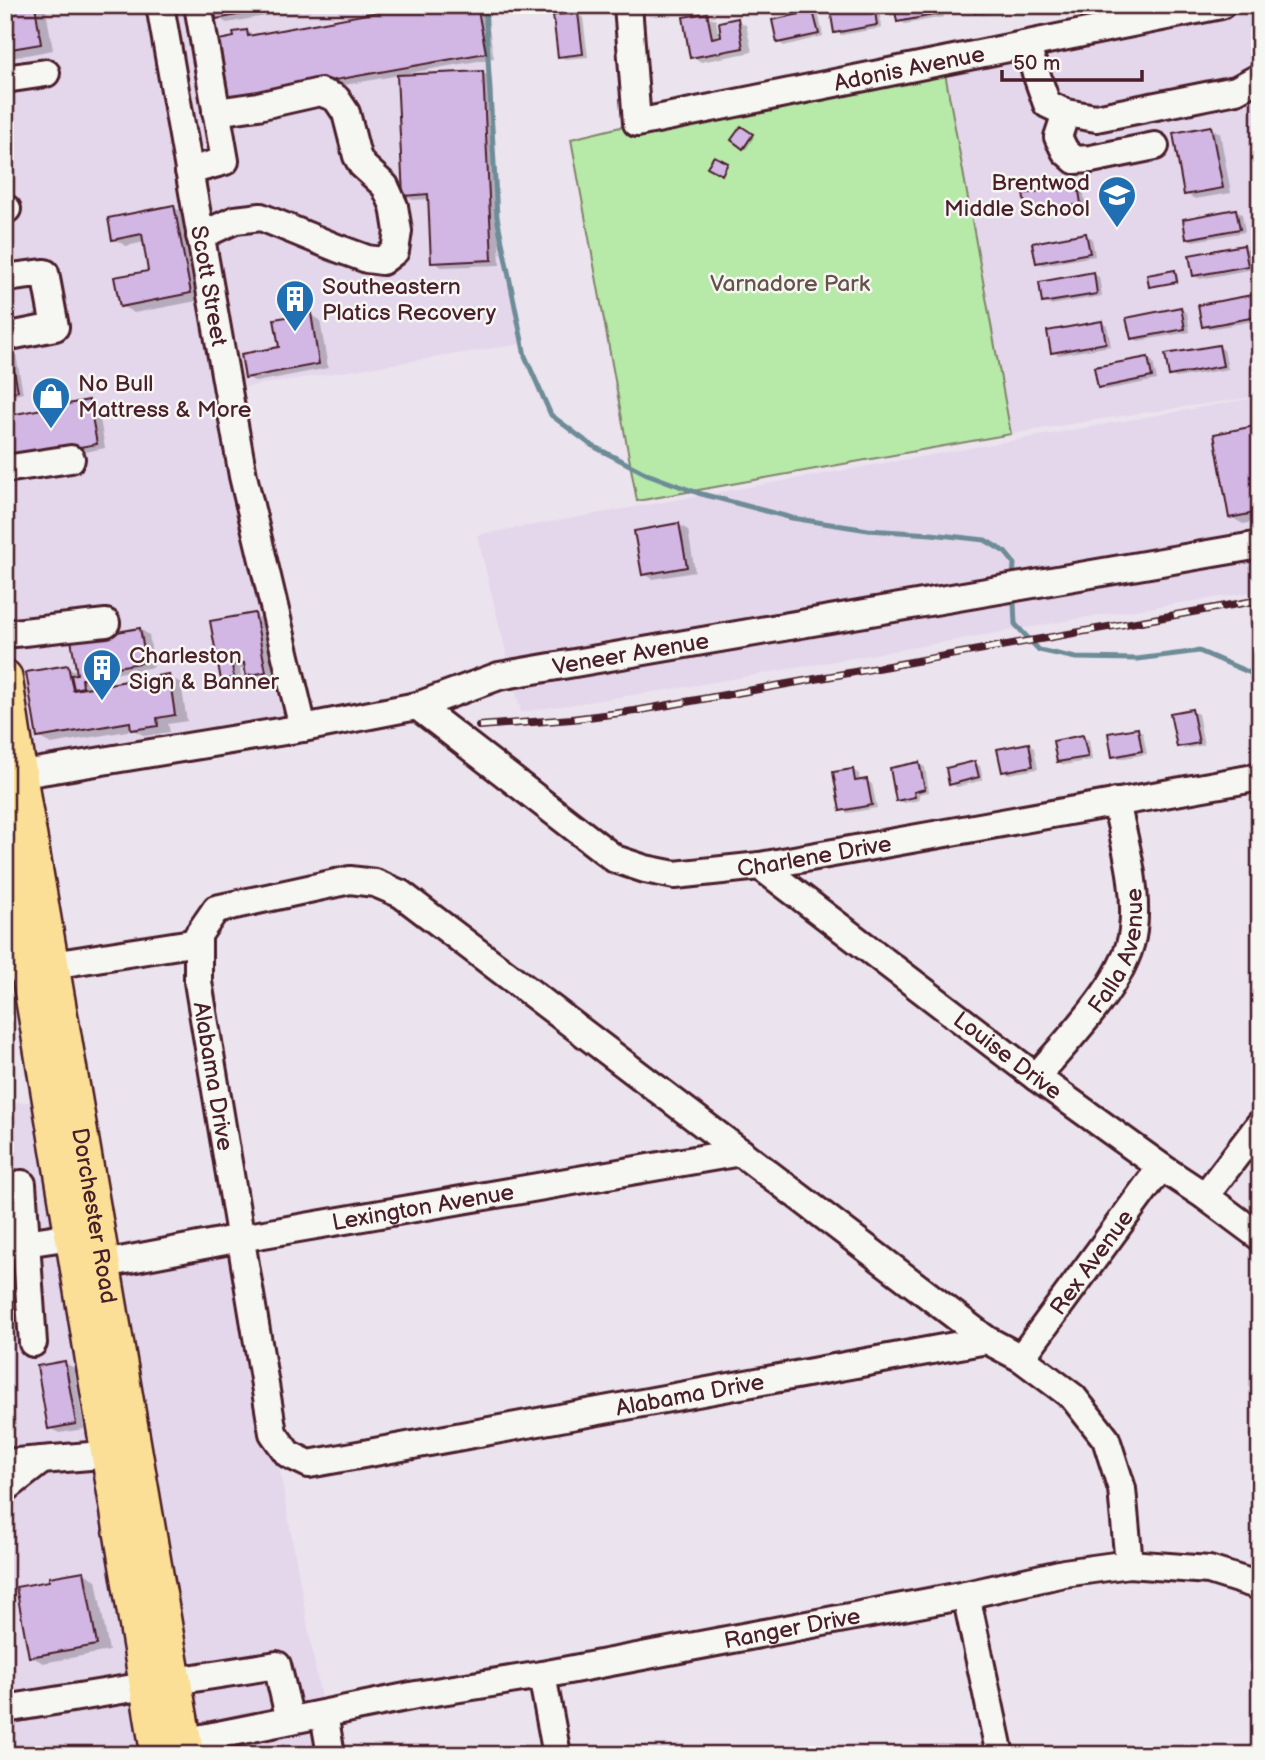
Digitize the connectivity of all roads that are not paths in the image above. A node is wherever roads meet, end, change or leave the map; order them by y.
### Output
1 (160, 5) edge
2 (198, 5) edge
3 (628, 5) edge
4 (1222, 5) edge
5 (1026, 45) junction
6 (46, 73) dead end
7 (1260, 77) edge
8 (5, 79) edge
9 (216, 112) junction
10 (1066, 113) junction
11 (1155, 146) dead end
12 (189, 171) junction
13 (201, 236) junction
14 (5, 278) edge
15 (5, 337) edge
16 (71, 459) dead end
17 (5, 469) edge
18 (1260, 545) edge
19 (106, 622) dead end
20 (5, 634) edge
21 (5, 677) edge
22 (417, 706) junction
23 (9, 723) edge
24 (303, 728) junction
25 (13, 776) edge
26 (1260, 777) edge
27 (1116, 802) junction
28 (5, 832) edge
29 (760, 866) junction
30 (198, 942) junction
31 (34, 964) edge
32 (1036, 1077) junction
33 (1260, 1124) edge
34 (741, 1152) junction
35 (1161, 1167) junction
36 (22, 1184) dead end
37 (1205, 1196) junction
38 (72, 1236) junction
39 (1260, 1237) edge
40 (241, 1238) junction
41 (16, 1245) edge
42 (104, 1264) junction
43 (987, 1340) junction
44 (33, 1343) dead end
45 (1021, 1358) junction
46 (121, 1453) junction
47 (42, 1460) junction
48 (5, 1463) edge
49 (5, 1489) edge
50 (1129, 1564) junction
51 (1260, 1586) edge
52 (966, 1595) junction
53 (542, 1675) junction
54 (160, 1684) junction
55 (5, 1709) edge
56 (324, 1714) junction
57 (290, 1720) junction
58 (230, 1744) edge
59 (172, 1749) edge
60 (331, 1755) edge
61 (557, 1755) edge
62 (999, 1755) edge

1 - 12 street, Scott Street
2 - 9 street
3 - 5 street, Adonis Avenue
4 - 5 street, Adonis Avenue
5 - 10 street
6 - 8 street
7 - 10 street
9 - 12 street
9 - 13 street
10 - 11 street
12 - 13 street, Scott Street
13 - 24 street, Scott Street
14 - 15 street
16 - 17 street
18 - 22 street, Veneer Avenue
19 - 20 street
21 - 23 main road, Dorchester Road
22 - 24 street, Veneer Avenue
22 - 29 street, Charlene Drive
23 - 25 main road, Dorchester Road
24 - 25 street, Veneer Avenue
25 - 31 main road, Dorchester Road
26 - 27 street, Charlene Drive
27 - 29 street, Charlene Drive
27 - 32 street, Falla Avenue
28 - 31 main road, Dorchester Road
29 - 32 street, Louise Drive
30 - 31 street
30 - 34 street, Alabama Drive
30 - 40 street, Alabama Drive
31 - 38 main road, Dorchester Road
31 - 42 main road, Dorchester Road
32 - 35 street, Louise Drive
33 - 37 street
34 - 40 street, Lexington Avenue
34 - 43 street, Alabama Drive
35 - 37 street, Louise Drive
35 - 45 street, Rex Avenue
36 - 41 street
37 - 39 street, Louise Drive
38 - 41 street
38 - 46 main road, Dorchester Road
40 - 42 street, Lexington Avenue
40 - 43 street, Alabama Drive
41 - 44 street
42 - 46 main road, Dorchester Road
43 - 45 street, Alabama Drive
45 - 50 street, Alabama Drive
46 - 47 street
46 - 54 main road, Dorchester Road
47 - 48 street
47 - 49 street
50 - 51 street, Ranger Drive
50 - 52 street, Ranger Drive
52 - 53 street, Ranger Drive
52 - 62 street
53 - 56 street, Ranger Drive
53 - 61 street
54 - 55 street
54 - 57 street
54 - 59 main road, Dorchester Road
56 - 57 street, Ranger Drive
56 - 60 street
57 - 58 street, Ranger Drive
58 - 59 street, Ranger Drive

